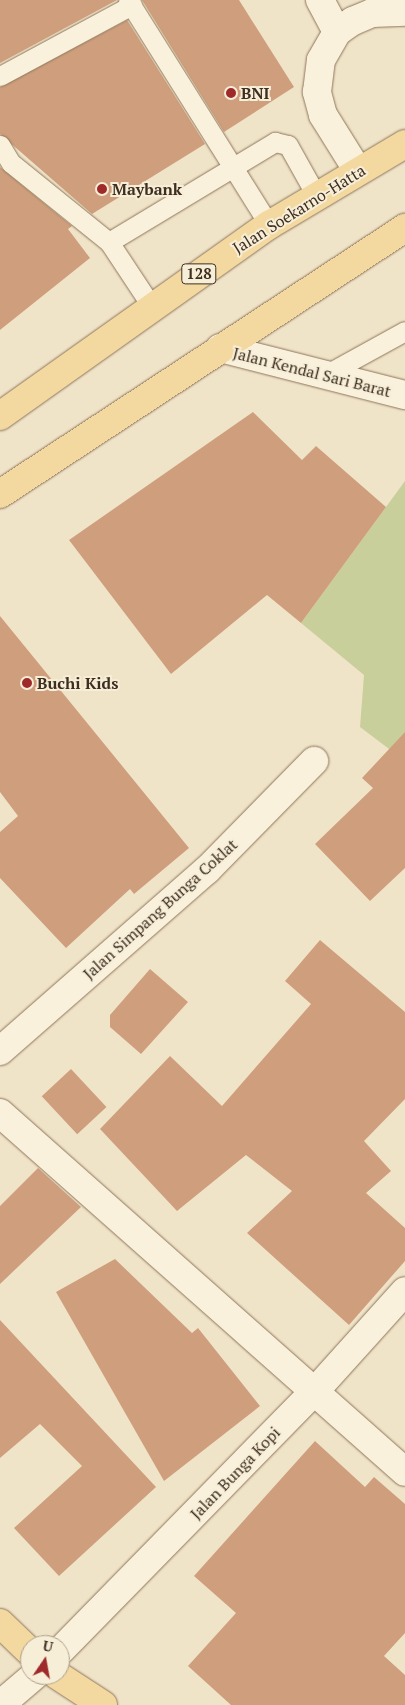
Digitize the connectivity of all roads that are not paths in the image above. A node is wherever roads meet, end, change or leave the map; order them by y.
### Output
1 (320, 0) edge
2 (130, 3) edge
3 (393, 8) edge
4 (337, 32) junction
5 (0, 76) edge
6 (405, 144) edge
7 (0, 145) edge
8 (232, 170) junction
9 (358, 171) junction
10 (316, 196) junction
11 (269, 226) junction
12 (405, 228) edge
13 (109, 242) junction
14 (152, 307) junction
15 (405, 331) edge
16 (220, 348) junction
17 (325, 375) junction
18 (405, 395) edge
19 (0, 416) edge
20 (0, 494) edge
21 (314, 761) dead end
22 (0, 1051) edge
23 (0, 1113) edge
24 (405, 1291) edge
25 (316, 1390) junction
26 (405, 1472) edge
27 (0, 1623) edge
28 (70, 1641) edge
29 (20, 1642) edge
30 (70, 1683) edge
31 (23, 1685) edge
32 (0, 1705) edge
33 (103, 1705) edge

1 - 4 street
2 - 5 lane
2 - 8 lane
3 - 4 street
4 - 9 street
6 - 9 main road, Jalan Soekarno-Hatta / 128
7 - 13 lane
8 - 10 lane
8 - 11 lane
8 - 13 lane
9 - 10 main road, Jalan Soekarno-Hatta / 128
10 - 11 main road, Jalan Soekarno-Hatta / 128
11 - 14 main road, Jalan Soekarno-Hatta / 128
12 - 16 main road
13 - 14 lane
14 - 19 main road, Jalan Soekarno-Hatta / 128
15 - 17 lane
16 - 17 street, Jalan Kendal Sari Barat
16 - 20 main road
17 - 18 street, Jalan Kendal Sari Barat
21 - 22 street, Jalan Simpang Bunga Coklat
23 - 25 street
24 - 25 street, Jalan Bunga Kopi
25 - 26 street
25 - 28 street, Jalan Bunga Kopi
27 - 29 main road
30 - 33 main road
31 - 32 street

